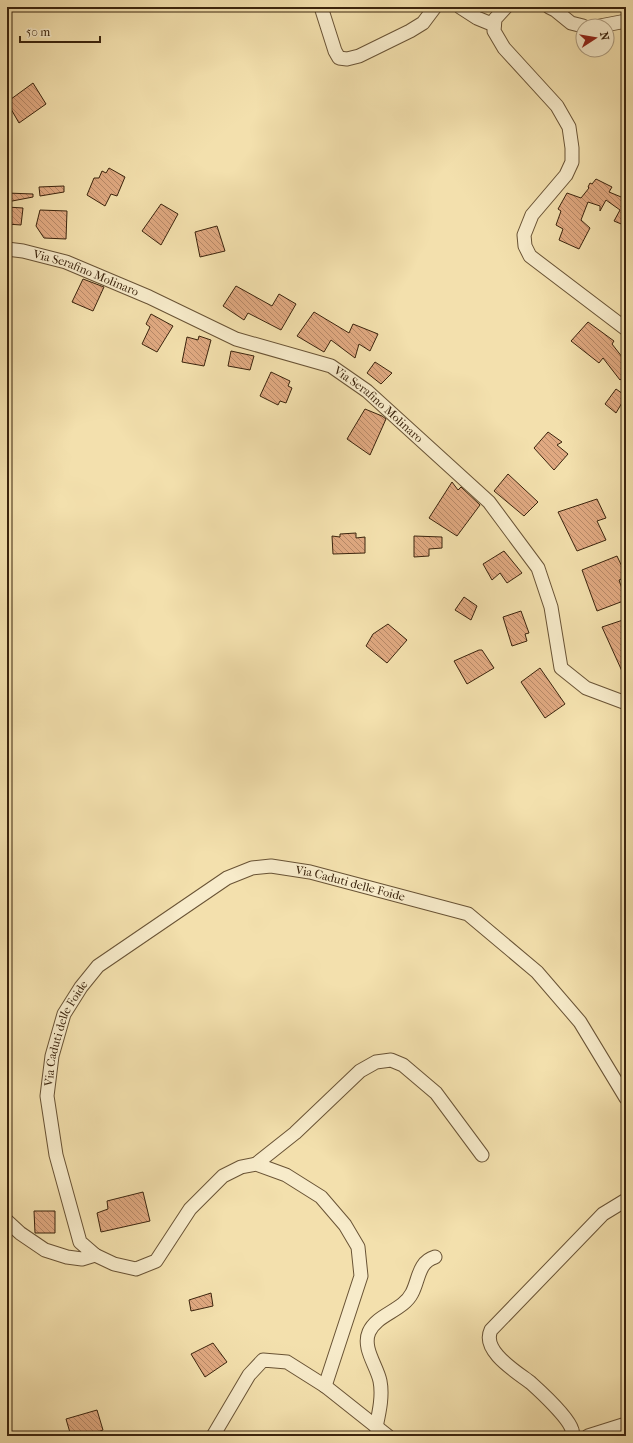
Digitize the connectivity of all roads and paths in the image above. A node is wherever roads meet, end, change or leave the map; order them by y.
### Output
1 (322, 7) edge
2 (435, 7) edge
3 (460, 7) edge
4 (506, 7) edge
5 (548, 7) edge
6 (626, 21) edge
7 (615, 23) edge
8 (575, 24) edge
9 (494, 25) junction
10 (7, 248) edge
11 (626, 329) edge
12 (626, 704) edge
13 (626, 1098) edge
14 (482, 1155) dead end
15 (256, 1164) junction
16 (626, 1200) edge
17 (7, 1221) edge
18 (95, 1255) junction
19 (435, 1257) dead end
20 (325, 1386) junction
21 (626, 1424) edge
22 (376, 1427) junction
23 (213, 1436) edge
24 (388, 1436) edge
25 (572, 1436) edge
26 (588, 1436) edge

1 - 2 street
3 - 9 street
4 - 9 street
5 - 8 street
6 - 7 street
9 - 11 street
10 - 12 street, Via Serafino Molinaro
13 - 18 street, Via Caduti delle Foide
14 - 15 street
15 - 18 street, Via Caduti delle Foide
15 - 20 street
16 - 25 street
17 - 18 street
19 - 22 street
20 - 22 street
20 - 23 street
21 - 26 street
22 - 24 street

